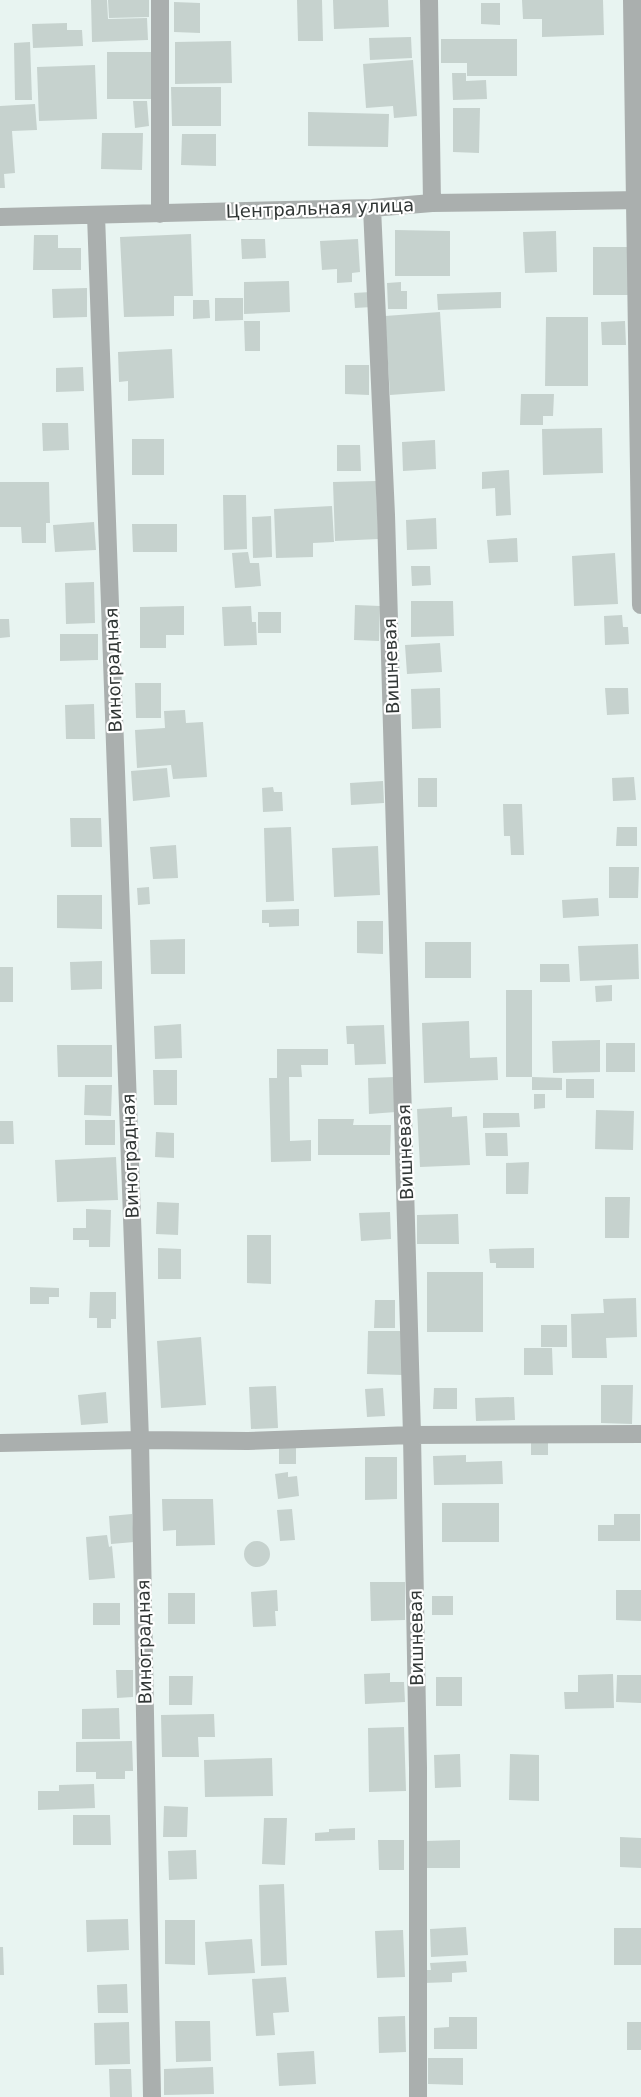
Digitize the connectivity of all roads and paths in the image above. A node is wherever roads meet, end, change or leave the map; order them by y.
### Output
1 (160, 0) edge
2 (429, 0) edge
3 (632, 0) edge
4 (638, 200) edge
5 (432, 203) junction
6 (372, 208) junction
7 (160, 214) junction
8 (96, 215) junction
9 (0, 217) edge
10 (641, 605) edge
11 (641, 1434) edge
12 (412, 1435) junction
13 (140, 1440) junction
14 (0, 1443) edge
15 (152, 2097) edge
16 (418, 2097) edge

1 - 7 street
2 - 5 street
3 - 4 street
4 - 5 street, Центральная улица
4 - 10 street
5 - 6 street, Центральная улица
6 - 7 street, Центральная улица
6 - 12 street, Вишневая
7 - 8 street, Центральная улица
8 - 9 street, Центральная улица
8 - 13 street, Виноградная
11 - 12 street
12 - 13 street
12 - 16 street, Вишневая
13 - 14 street
13 - 15 street, Виноградная

